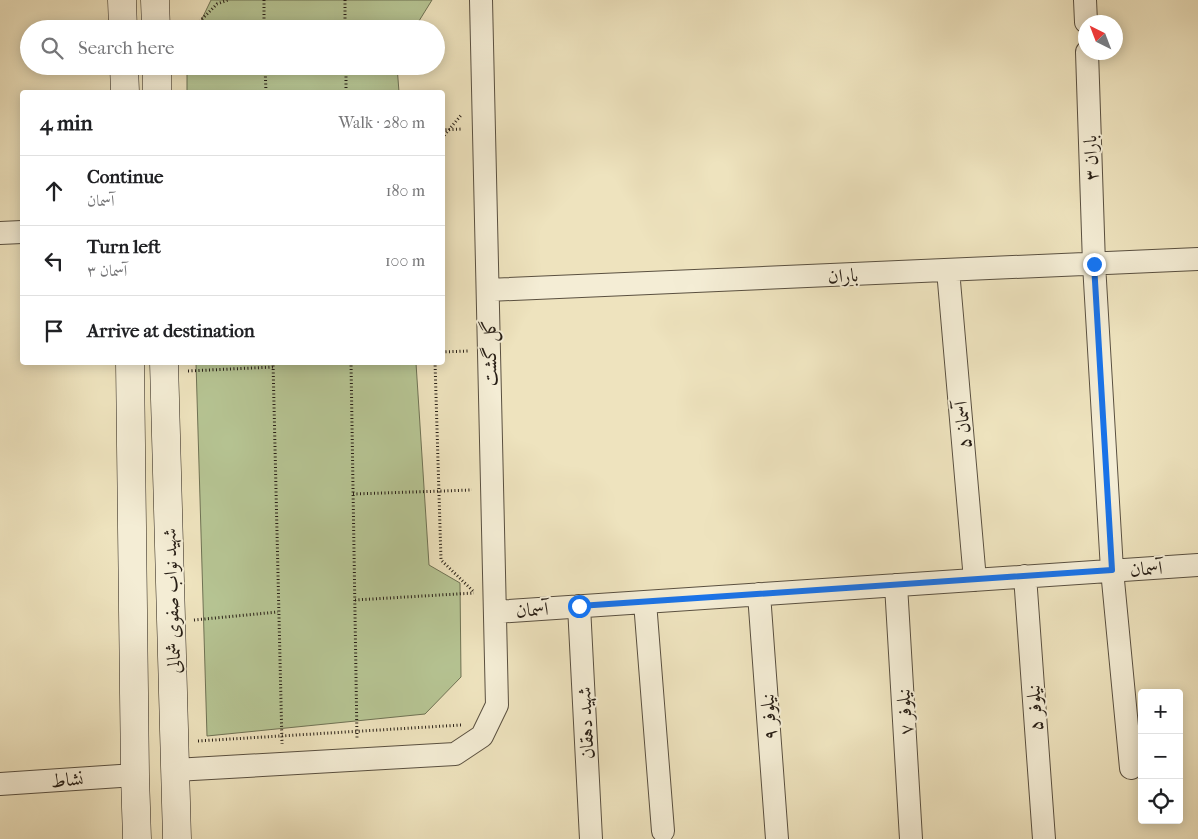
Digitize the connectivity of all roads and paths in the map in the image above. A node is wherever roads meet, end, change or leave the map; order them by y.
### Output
1 (122, 0) edge
2 (155, 0) edge
3 (228, 0) edge
4 (264, 0) edge
5 (345, 0) edge
6 (481, 0) edge
7 (1085, 0) edge
8 (1086, 15) edge
9 (123, 20) edge
10 (156, 20) edge
11 (201, 20) edge
12 (264, 20) edge
13 (346, 20) edge
14 (1087, 60) edge
15 (124, 75) edge
16 (157, 75) edge
17 (265, 75) edge
18 (346, 75) edge
19 (124, 90) edge
20 (157, 90) edge
21 (266, 90) edge
22 (346, 90) edge
23 (462, 105) dead end
24 (445, 134) edge
25 (20, 232) edge
26 (0, 233) edge
27 (1198, 259) edge
28 (1094, 264) junction
29 (948, 270) junction
30 (488, 290) junction
31 (130, 365) edge
32 (272, 365) edge
33 (351, 365) edge
34 (435, 365) edge
35 (164, 367) edge
36 (273, 368) junction
37 (492, 489) junction
38 (438, 491) junction
39 (353, 494) junction
40 (1198, 565) edge
41 (1112, 570) junction
42 (1025, 576) junction
43 (975, 580) junction
44 (896, 585) junction
45 (475, 593) junction
46 (759, 594) junction
47 (355, 600) junction
48 (475, 602) dead end
49 (645, 602) junction
50 (579, 606) junction
51 (278, 612) junction
52 (495, 612) junction
53 (171, 622) junction
54 (464, 724) dead end
55 (357, 731) junction
56 (282, 736) junction
57 (174, 742) junction
58 (357, 760) junction
59 (282, 764) junction
60 (1131, 768) dead end
61 (175, 770) junction
62 (135, 775) junction
63 (0, 784) edge
64 (663, 831) dead end
65 (137, 839) edge
66 (177, 839) edge
67 (591, 839) edge
68 (777, 839) edge
69 (911, 839) edge
70 (1044, 839) edge

1 - 9 street
2 - 10 street
3 - 11 path
4 - 12 path
5 - 13 path
6 - 30 street, گل گشت
7 - 8 street
14 - 28 street, باران ۳
15 - 19 street
16 - 20 street
17 - 21 path
18 - 22 path
23 - 24 path
25 - 26 street
27 - 28 street, باران
28 - 29 street, باران
28 - 41 street, باران ۳
29 - 30 street, باران
29 - 43 street, آسمان ۵
30 - 37 street, گل گشت
31 - 62 street, شهید نواب صفوی شمالی
32 - 36 path
33 - 39 path
34 - 38 path
35 - 36 path
35 - 53 street, شهید نواب صفوی شمالی
36 - 51 path
37 - 38 path
37 - 52 street, گل گشت
38 - 39 path
38 - 45 path
39 - 47 path
40 - 41 street, آسمان
41 - 42 street, آسمان
41 - 60 street, باران ۳
42 - 43 street, آسمان
42 - 70 street, نیلوفر ۵
43 - 44 street, آسمان
44 - 46 street, آسمان
44 - 69 street, نیلوفر ۷
45 - 47 path
45 - 48 path
46 - 49 street, آسمان
46 - 68 street, نیلوفر ۹
47 - 55 path
49 - 50 street, آسمان
49 - 64 street
50 - 52 street, آسمان
50 - 67 street, شهید دهقان
51 - 53 path
51 - 56 path
52 - 58 street, گل گشت
53 - 57 street, شهید نواب صفوی شمالی
54 - 55 path
55 - 56 path
55 - 58 path
56 - 57 path
56 - 59 path
57 - 61 street, شهید نواب صفوی شمالی
58 - 59 street
59 - 61 street
61 - 62 street
61 - 66 street, شهید نواب صفوی شمالی
62 - 63 street, نشاط
62 - 65 street, شهید نواب صفوی شمالی

